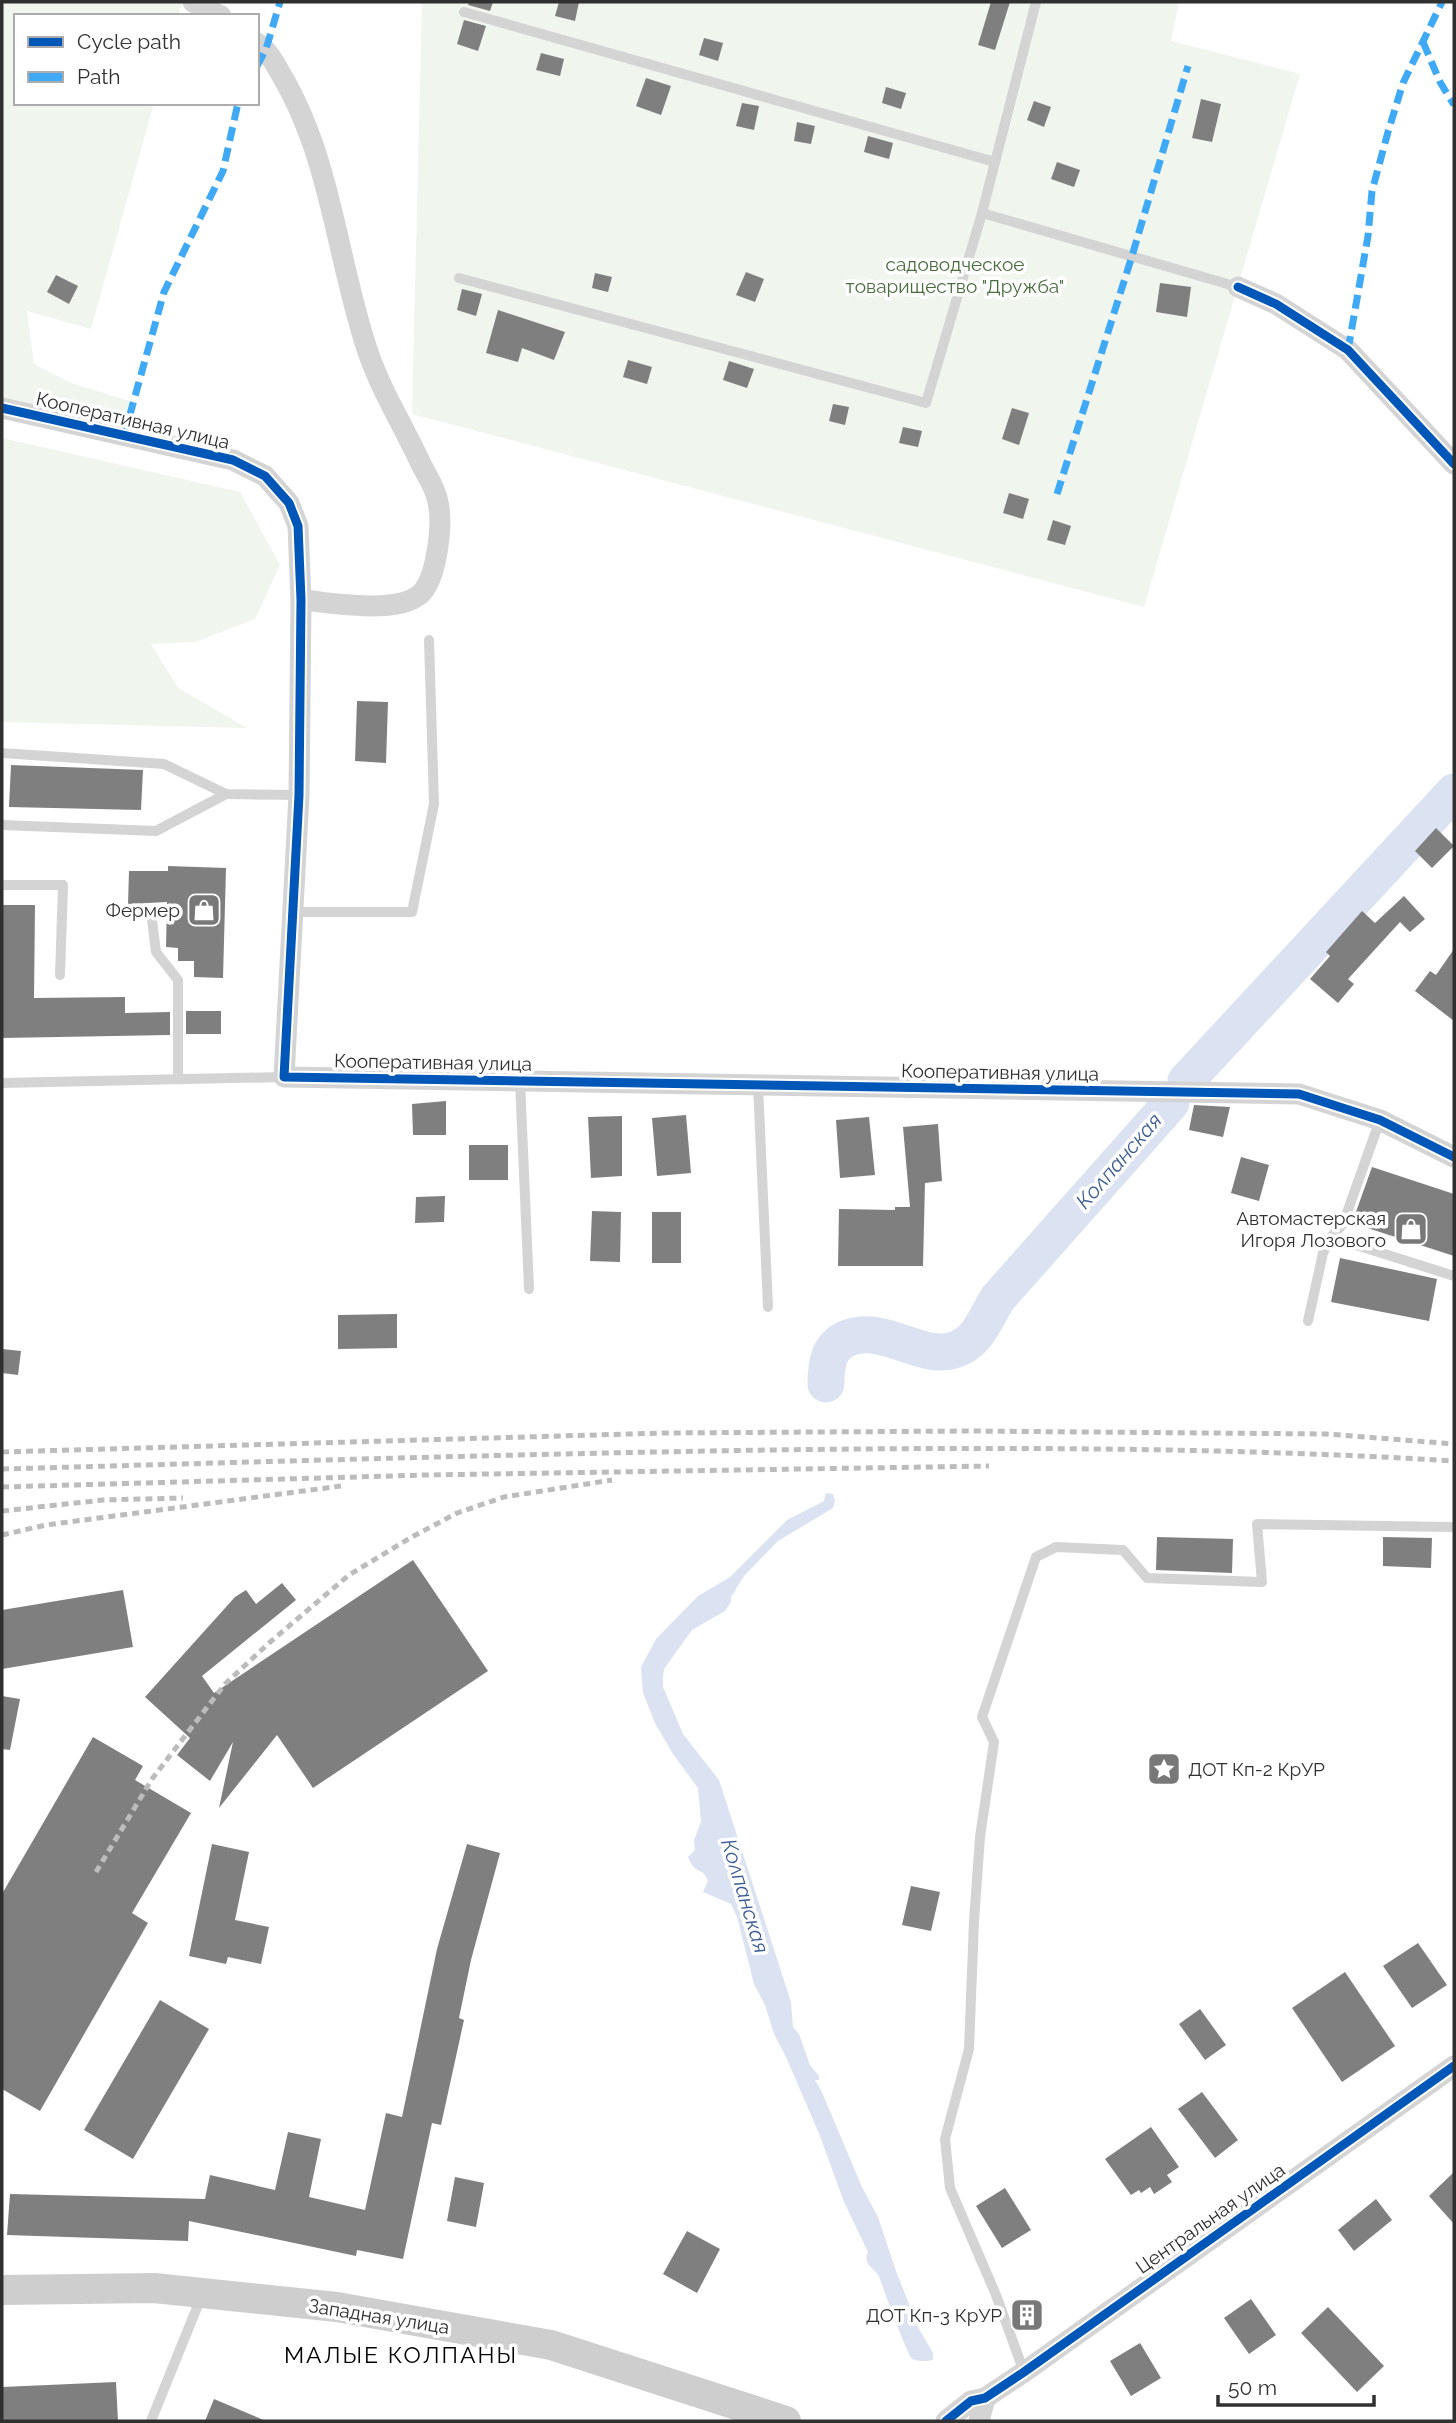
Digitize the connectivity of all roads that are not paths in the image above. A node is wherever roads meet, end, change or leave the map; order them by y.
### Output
1 (193, 2) edge
2 (1036, 2) edge
3 (464, 12) dead end
4 (217, 14) edge
5 (259, 44) edge
6 (995, 162) junction
7 (982, 213) junction
8 (459, 278) dead end
9 (1238, 287) joint
10 (2, 408) edge
11 (1454, 464) edge
12 (301, 600) junction
13 (429, 640) dead end
14 (2, 753) edge
15 (226, 794) junction
16 (299, 795) junction
17 (2, 825) edge
18 (2, 885) edge
19 (293, 912) junction
20 (152, 920) dead end
21 (60, 975) dead end
22 (284, 1077) junction
23 (178, 1079) junction
24 (520, 1081) junction
25 (2, 1083) edge
26 (758, 1085) junction
27 (1380, 1120) junction
28 (1454, 1157) edge
29 (1331, 1237) junction
30 (1454, 1276) edge
31 (528, 1289) dead end
32 (768, 1307) dead end
33 (1308, 1321) dead end
34 (1451, 1527) dead end
35 (1454, 2066) edge
36 (2, 2290) edge
37 (203, 2293) junction
38 (1024, 2372) junction
39 (985, 2398) junction
40 (152, 2421) edge
41 (786, 2421) edge
42 (946, 2421) edge
43 (979, 2421) edge

1 - 4 street
2 - 6 lane
3 - 6 lane
5 - 12 street
6 - 7 lane
7 - 8 lane
7 - 9 lane
9 - 11 street
10 - 12 street, Кооперативная улица
12 - 16 street, Кооперативная улица
13 - 19 lane
14 - 15 lane
15 - 16 lane
15 - 17 lane
16 - 19 street, Кооперативная улица
18 - 21 lane
19 - 22 street, Кооперативная улица
20 - 23 lane
22 - 23 lane
22 - 24 street, Кооперативная улица
23 - 25 lane
24 - 26 street, Кооперативная улица
24 - 31 lane
26 - 27 street, Кооперативная улица
26 - 32 lane
27 - 28 street, Кооперативная улица
27 - 29 lane
29 - 30 lane
29 - 33 lane
34 - 38 lane
35 - 38 street, Центральная улица
36 - 37 main road, Западная улица
37 - 40 lane
37 - 41 main road, Западная улица
38 - 39 street, Центральная улица
39 - 42 street, Центральная улица
39 - 43 street

